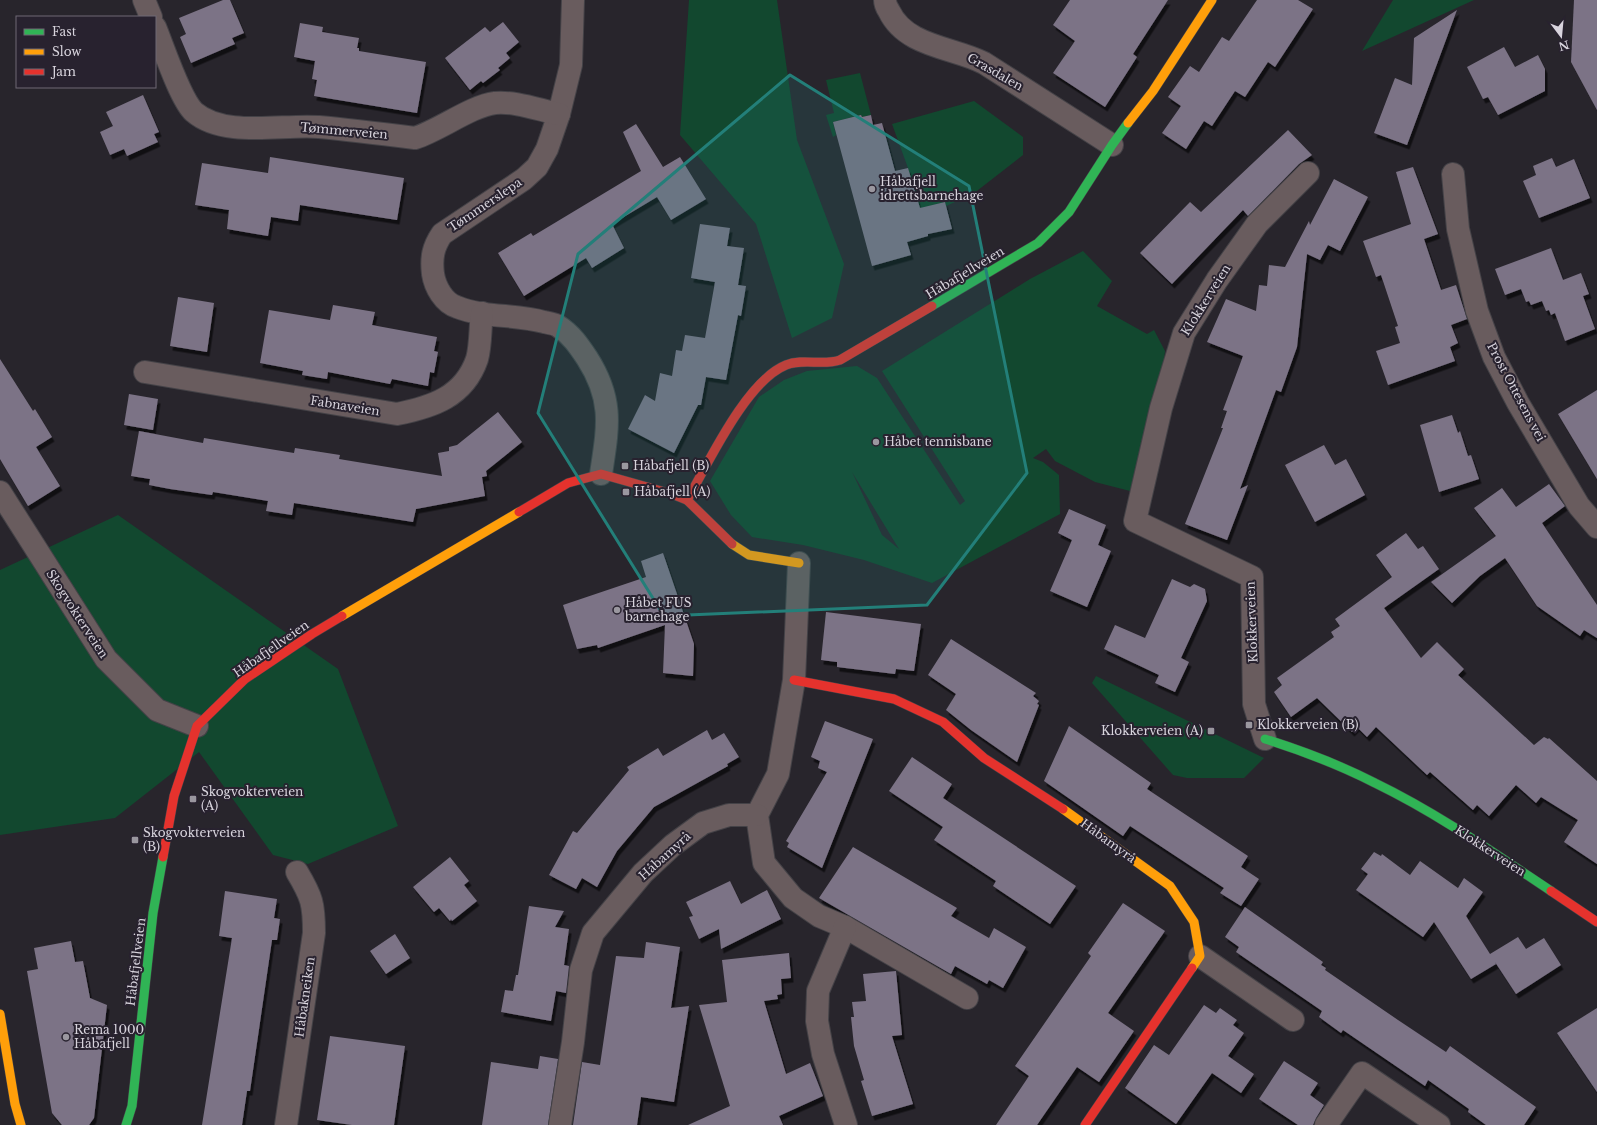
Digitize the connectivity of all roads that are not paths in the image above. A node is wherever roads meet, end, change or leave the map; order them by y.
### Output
1 (144, 0) edge
2 (573, 0) edge
3 (885, 0) edge
4 (1212, 0) edge
5 (151, 16) edge
6 (156, 29) edge
7 (559, 114) junction
8 (1112, 145) junction
9 (1308, 173) dead end
10 (1453, 174) dead end
11 (482, 313) junction
12 (145, 372) dead end
13 (601, 474) junction
14 (0, 492) edge
15 (687, 500) junction
16 (1597, 528) edge
17 (799, 563) joint
18 (794, 680) junction
19 (197, 726) junction
20 (1265, 739) joint
21 (757, 815) junction
22 (297, 872) dead end
23 (1597, 922) edge
24 (845, 927) junction
25 (1200, 956) junction
26 (967, 998) dead end
27 (0, 1014) edge
28 (1293, 1020) dead end
29 (21, 1125) edge
30 (126, 1125) edge
31 (286, 1125) edge
32 (560, 1125) edge
33 (846, 1125) edge
34 (1085, 1125) edge
35 (1326, 1125) edge
36 (1439, 1125) edge

1 - 5 street
2 - 7 street, Tømmerslepa
3 - 8 street, Grasdalen
4 - 8 street, Håbafjellveien
6 - 7 street, Tømmerveien
7 - 11 street, Tømmerslepa
8 - 15 street, Håbafjellveien
9 - 20 street, Klokkerveien
10 - 16 street, Prost Ottesens vei
11 - 12 street, Fabnaveien
11 - 13 street, Tømmerslepa
13 - 15 street
13 - 19 street, Håbafjellveien
14 - 19 street, Skogvokterveien
15 - 17 street
17 - 18 street
18 - 21 street
18 - 25 street, Håbamyrå
19 - 30 street, Håbafjellveien
20 - 23 street, Klokkerveien
21 - 24 street
21 - 32 street, Håbamyrå
22 - 31 street, Håbakneiken
24 - 26 street
24 - 33 street
25 - 28 street
25 - 34 street
27 - 29 street
35 - 36 street

